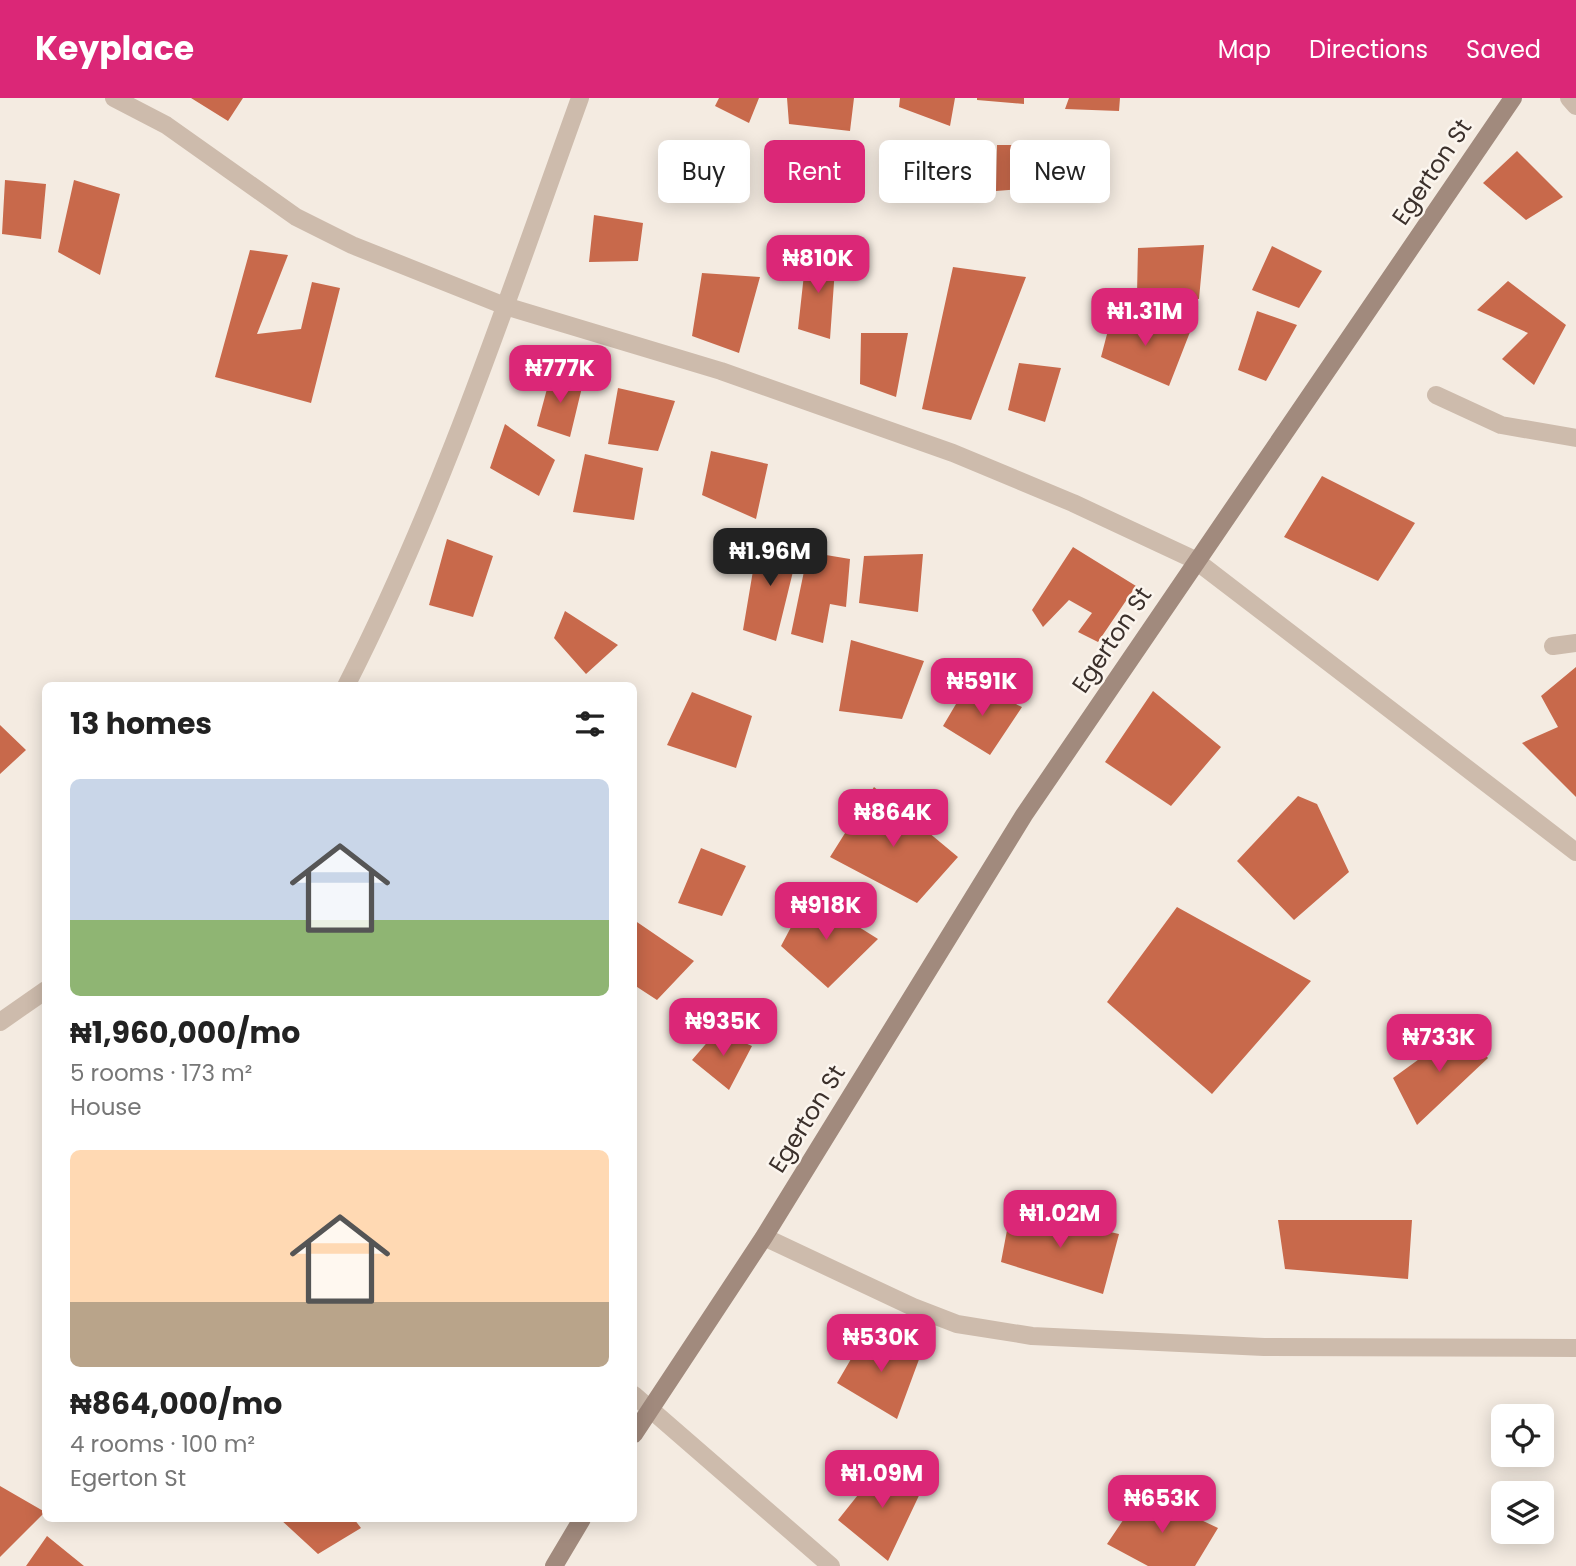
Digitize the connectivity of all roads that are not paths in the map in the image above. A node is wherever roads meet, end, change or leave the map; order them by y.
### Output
1 (114, 98) edge
2 (580, 98) edge
3 (1513, 98) edge
4 (1569, 98) edge
5 (1576, 106) edge
6 (505, 306) junction
7 (1436, 395) dead end
8 (1576, 438) edge
9 (1195, 560) junction
10 (1576, 643) edge
11 (1553, 646) dead end
12 (348, 682) edge
13 (1576, 852) edge
14 (42, 993) edge
15 (0, 1022) edge
16 (764, 1237) junction
17 (1576, 1348) edge
18 (637, 1398) edge
19 (649, 1408) junction
20 (637, 1429) edge
21 (580, 1522) edge
22 (554, 1566) edge
23 (831, 1566) edge

1 - 6 street
2 - 6 street
3 - 9 street, Egerton St
4 - 5 street
6 - 9 street
6 - 12 street
7 - 8 street
9 - 13 street
9 - 16 street, Egerton St
10 - 11 street
14 - 15 street
16 - 17 street
16 - 19 street, Egerton St
18 - 19 street
19 - 20 street, Egerton St
19 - 23 street
21 - 22 street

